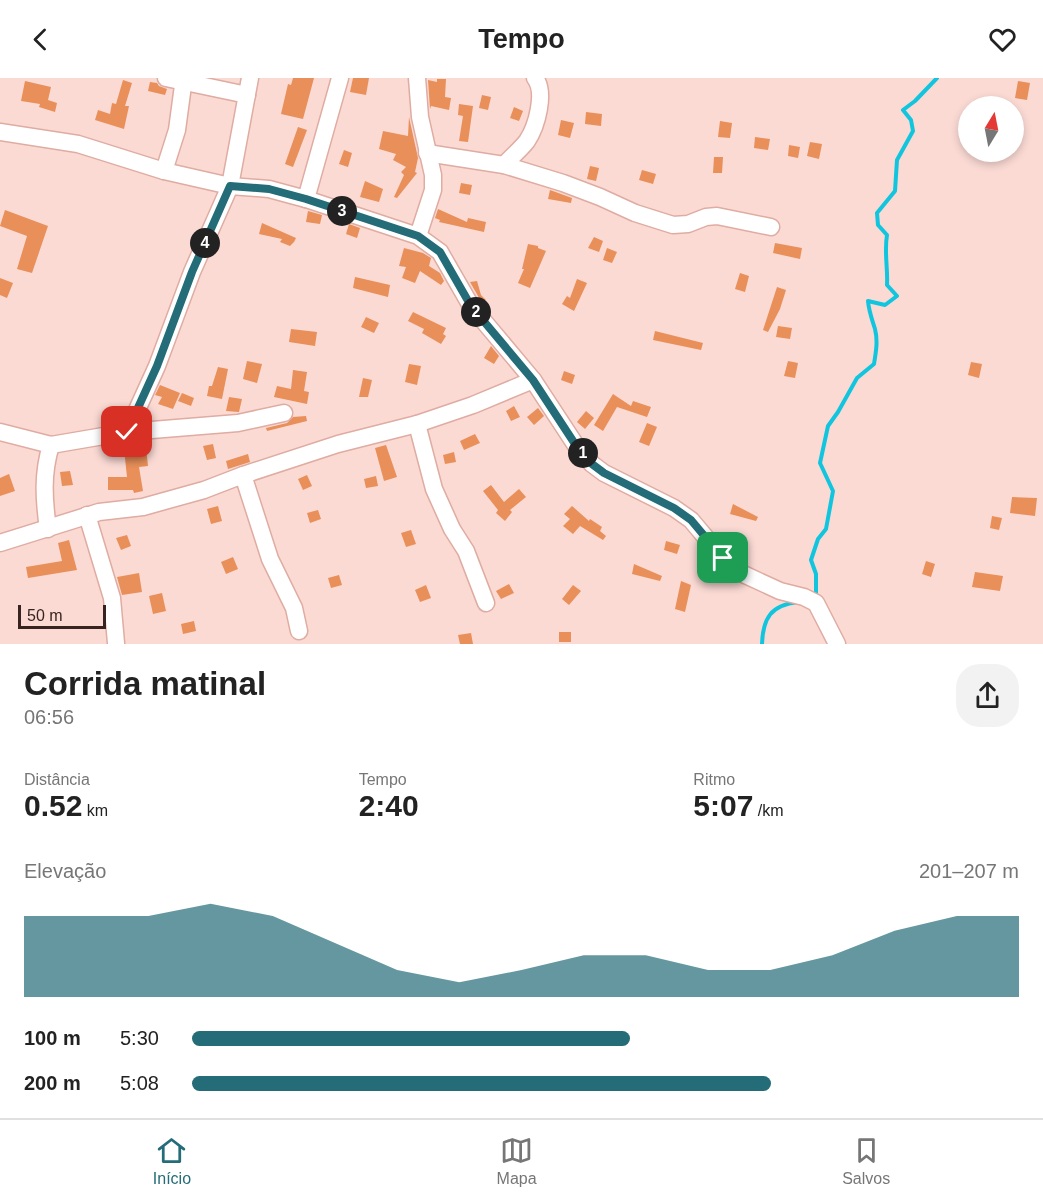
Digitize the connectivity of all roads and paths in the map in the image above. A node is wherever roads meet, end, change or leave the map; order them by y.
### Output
1 (166, 78) edge
2 (250, 78) edge
3 (340, 78) edge
4 (417, 78) edge
5 (535, 78) edge
6 (184, 80) edge
7 (247, 95) junction
8 (0, 132) edge
9 (427, 153) junction
10 (504, 165) junction
11 (164, 171) junction
12 (230, 186) junction
13 (306, 199) junction
14 (771, 227) dead end
15 (418, 236) junction
16 (533, 380) junction
17 (284, 413) dead end
18 (417, 424) junction
19 (0, 432) edge
20 (127, 432) junction
21 (51, 446) junction
22 (243, 475) junction
23 (87, 515) junction
24 (48, 529) junction
25 (0, 543) edge
26 (486, 603) dead end
27 (299, 631) dead end
28 (116, 643) edge
29 (837, 644) edge

1 - 6 street
2 - 7 street
3 - 13 street
4 - 9 street
5 - 10 street
6 - 7 street
6 - 11 street
7 - 12 street
8 - 11 street
9 - 10 street
9 - 15 street
10 - 14 street
11 - 12 street
12 - 13 street
12 - 20 street
13 - 15 street
15 - 16 street
16 - 18 street
16 - 29 street
17 - 20 street
18 - 22 street
18 - 26 street
19 - 21 street
20 - 21 street
21 - 24 street
22 - 23 street
22 - 27 street
23 - 24 street
23 - 28 street
24 - 25 street

